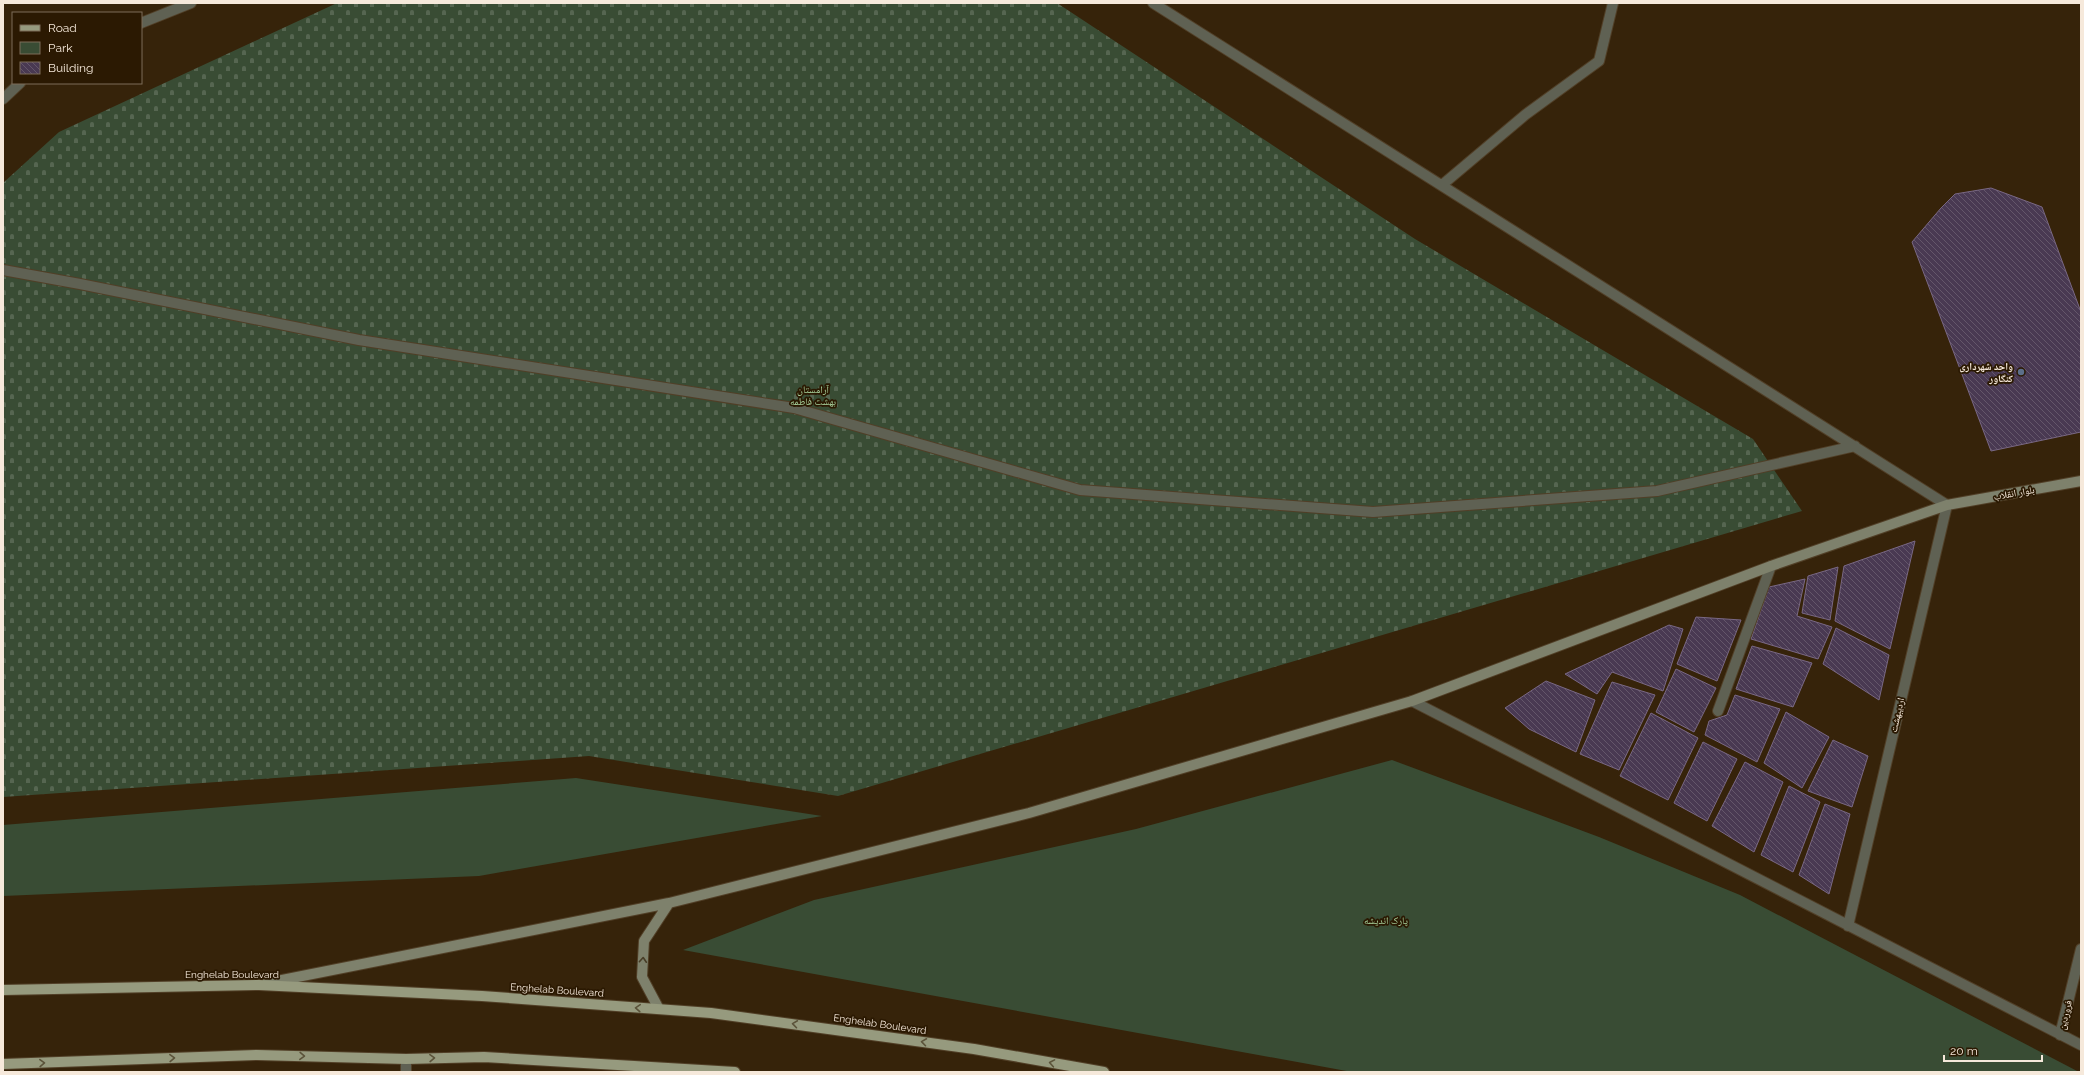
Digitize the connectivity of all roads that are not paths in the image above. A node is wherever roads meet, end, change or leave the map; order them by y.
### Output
1 (191, 3) edge
2 (1153, 3) edge
3 (1613, 3) edge
4 (142, 23) edge
5 (19, 84) edge
6 (3, 100) edge
7 (1442, 185) junction
8 (3, 270) edge
9 (1855, 446) junction
10 (2081, 481) edge
11 (1947, 505) junction
12 (1771, 566) junction
13 (1412, 702) junction
14 (1718, 711) dead end
15 (669, 903) junction
16 (1848, 926) junction
17 (2081, 949) edge
18 (260, 985) junction
19 (3, 990) edge
20 (659, 1009) junction
21 (2060, 1035) junction
22 (2081, 1045) edge
23 (406, 1059) junction
24 (3, 1064) edge
25 (406, 1072) edge
26 (735, 1072) edge
27 (1104, 1072) edge

1 - 4 street
2 - 7 street
3 - 7 street
5 - 6 street
7 - 9 street
8 - 9 street
9 - 11 street
10 - 11 street, بلوار انقلاب
11 - 12 street, بلوار انقلاب
11 - 16 street, اردیبهشت
12 - 13 street, بلوار انقلاب
12 - 14 street
13 - 15 street, بلوار انقلاب
13 - 16 street
15 - 18 street, بلوار انقلاب
20 -> 15 street
16 - 21 street
17 - 21 street, فروردین
18 - 19 main road, Enghelab Boulevard
20 -> 18 main road, Enghelab Boulevard
27 -> 20 main road, Enghelab Boulevard
21 - 22 street
24 -> 23 main road
23 - 25 street
23 -> 26 main road

